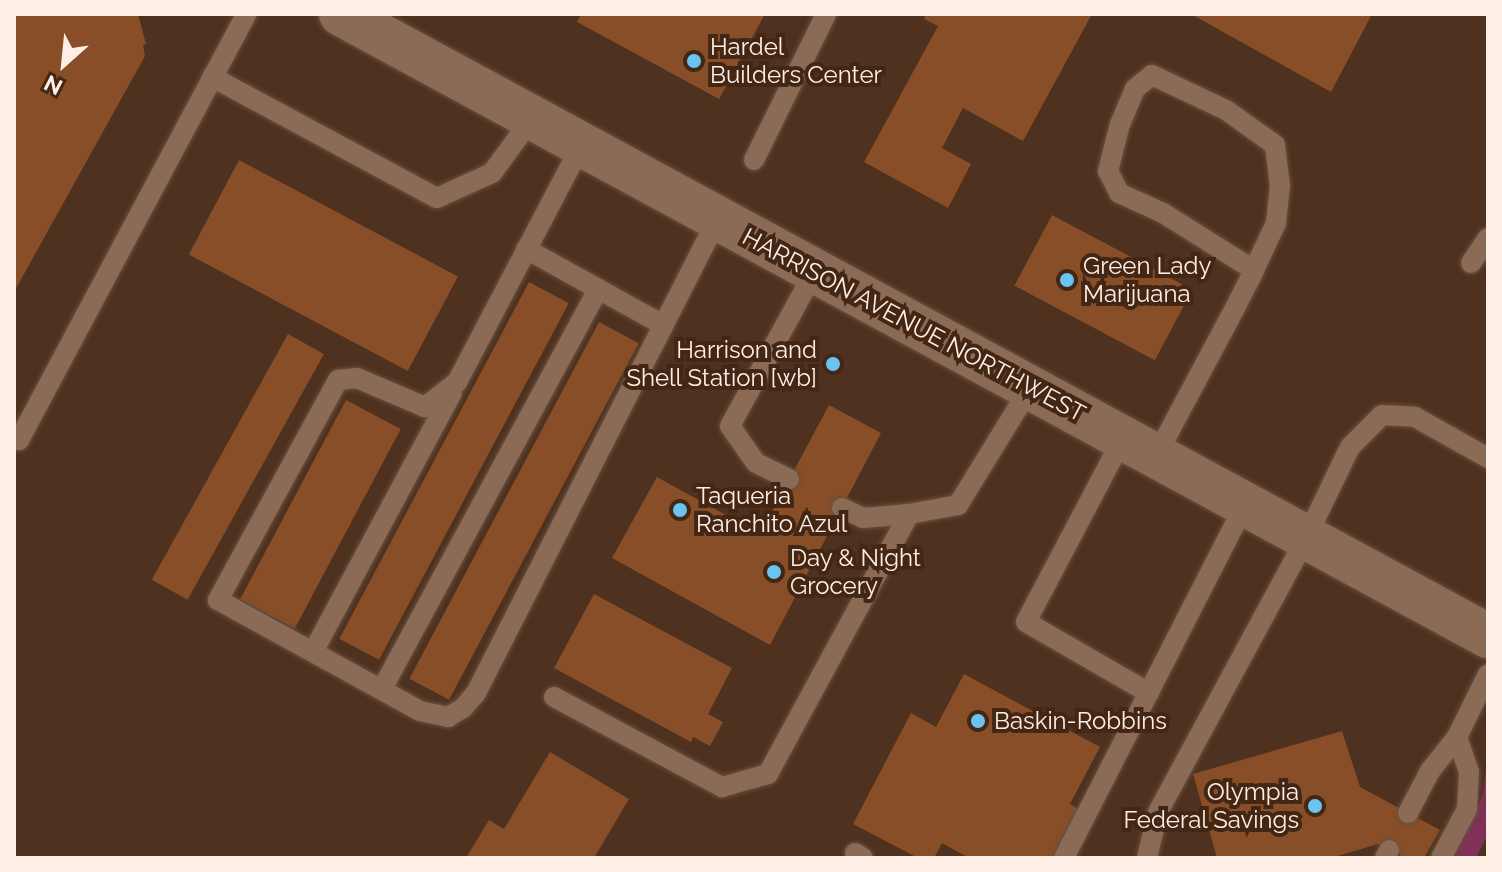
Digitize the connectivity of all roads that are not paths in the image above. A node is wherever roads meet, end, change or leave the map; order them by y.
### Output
1 (246, 14) edge
2 (341, 14) edge
3 (826, 14) edge
4 (212, 77) junction
5 (533, 117) junction
6 (582, 144) junction
7 (754, 160) dead end
8 (718, 218) junction
9 (1488, 238) edge
10 (526, 249) junction
11 (1471, 263) dead end
12 (1254, 270) junction
13 (815, 271) junction
14 (598, 289) junction
15 (663, 325) junction
16 (457, 382) junction
17 (1030, 388) junction
18 (14, 437) edge
19 (1139, 447) junction
20 (1488, 458) edge
21 (789, 479) dead end
22 (1245, 504) junction
23 (842, 508) dead end
24 (909, 514) junction
25 (1306, 538) junction
26 (1488, 636) edge
27 (313, 652) junction
28 (1488, 674) edge
29 (382, 689) junction
30 (1149, 693) junction
31 (554, 697) dead end
32 (1457, 737) junction
33 (1408, 813) dead end
34 (1064, 858) edge
35 (1147, 858) edge
36 (1441, 858) edge

1 - 4 lane
2 - 5 main road, HARRISON AVENUE NORTHWEST
3 - 7 lane
4 - 5 lane
4 - 18 lane
5 - 6 main road, HARRISON AVENUE NORTHWEST
6 - 8 main road, HARRISON AVENUE NORTHWEST
6 - 10 lane
8 - 13 main road, HARRISON AVENUE NORTHWEST
8 - 15 lane
9 - 11 lane
10 - 14 lane
10 - 16 lane
12 - 12 lane
12 - 19 lane
13 - 17 main road, HARRISON AVENUE NORTHWEST
13 - 21 lane
14 - 15 lane
14 - 29 lane
15 - 29 lane
16 - 27 lane
16 - 27 lane
17 - 19 main road, HARRISON AVENUE NORTHWEST
17 - 24 lane
19 - 22 main road, HARRISON AVENUE NORTHWEST
19 - 30 lane
20 - 25 lane
22 - 25 main road, HARRISON AVENUE NORTHWEST
22 - 30 lane
23 - 24 lane
24 - 31 lane
25 - 26 main road, HARRISON AVENUE NORTHWEST
25 - 35 lane
27 - 29 lane
28 - 32 lane
30 - 34 lane
32 - 33 lane
32 - 36 lane

